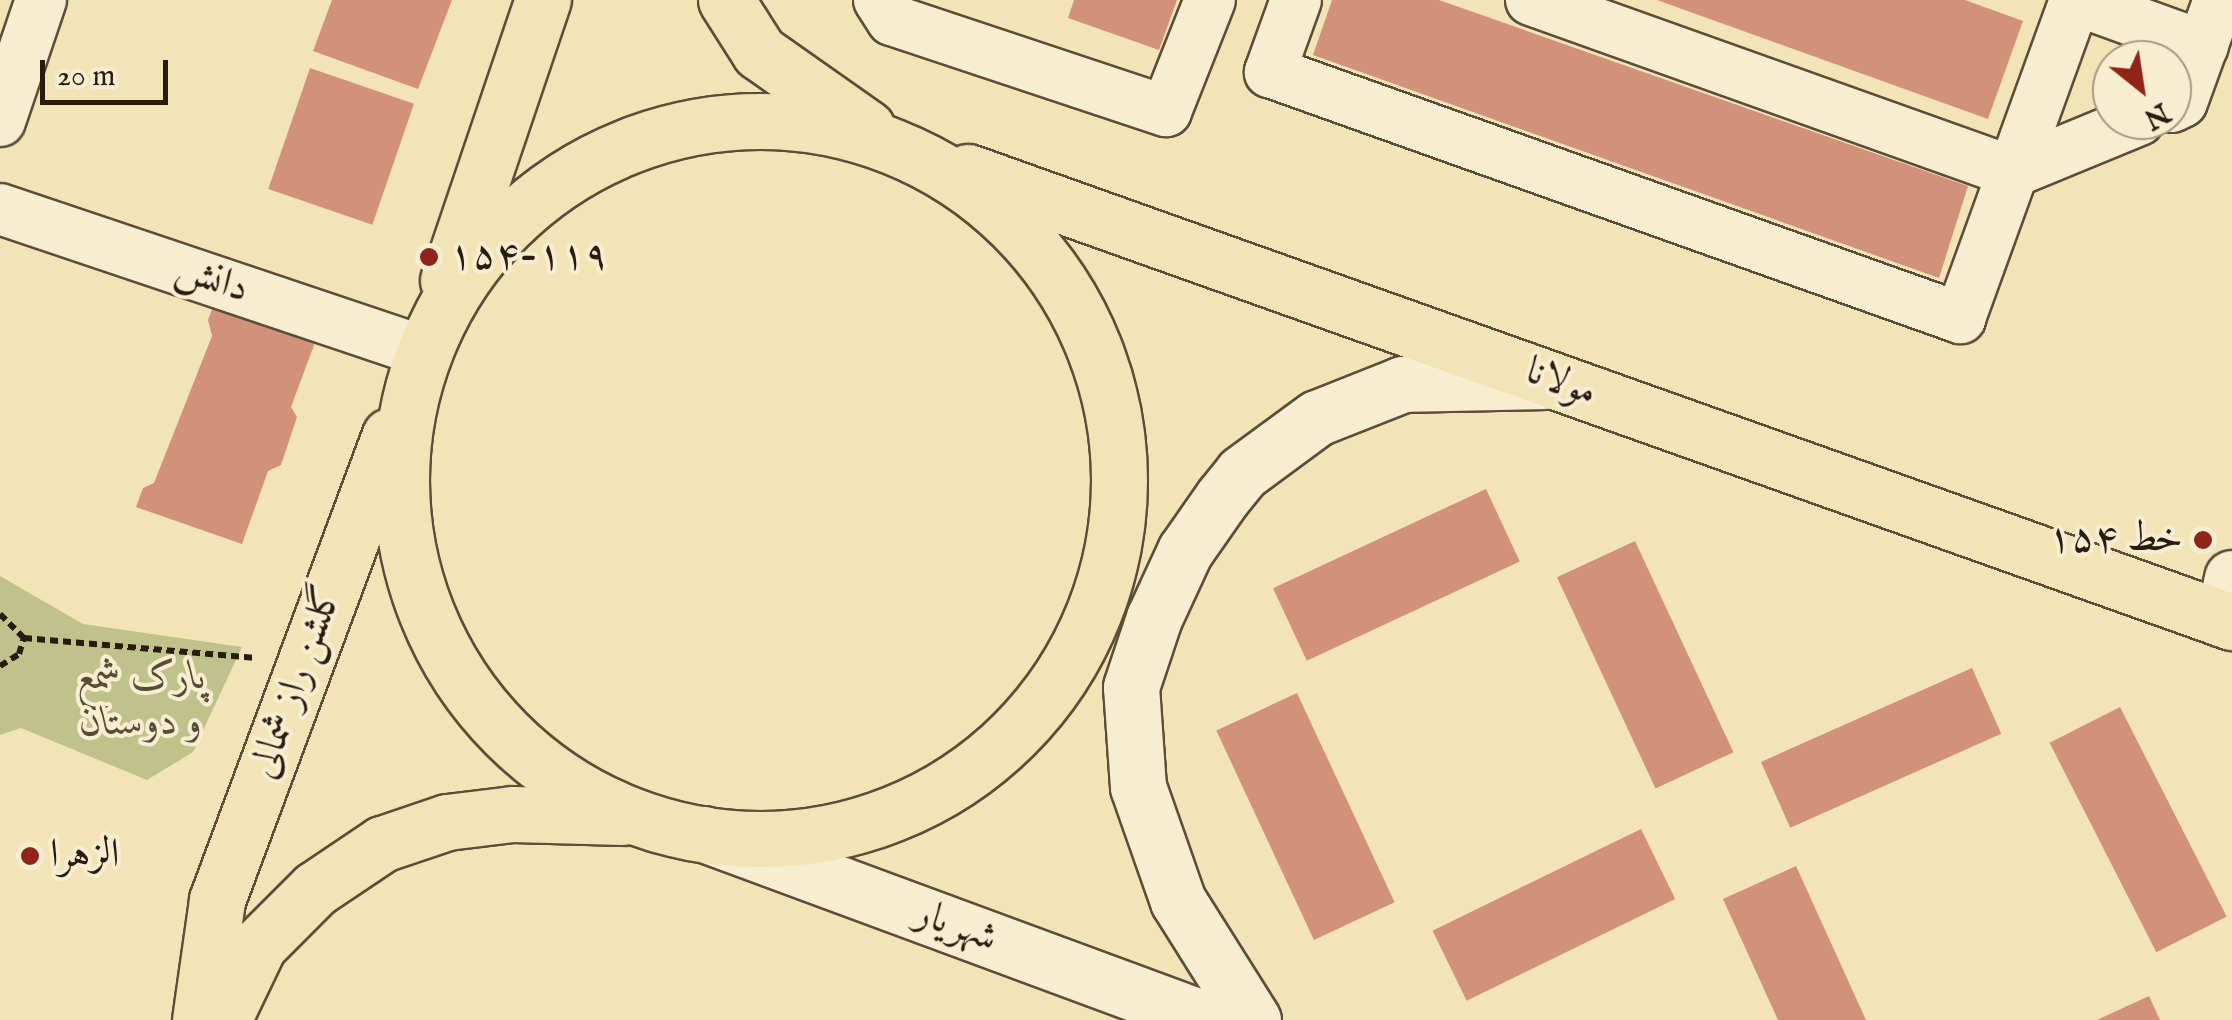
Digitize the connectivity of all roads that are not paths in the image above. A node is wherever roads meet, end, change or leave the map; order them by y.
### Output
1 (41, 0) edge
2 (543, 0) edge
3 (726, 0) edge
4 (879, 0) edge
5 (1210, 0) edge
6 (1296, 0) edge
7 (1531, 0) edge
8 (2075, 0) edge
9 (2211, 23) edge
10 (2192, 75) edge
11 (0, 121) edge
12 (2092, 139) edge
13 (890, 144) junction
14 (2012, 172) junction
15 (0, 209) edge
16 (423, 352) junction
17 (1557, 382) junction
18 (2229, 606) edge
19 (630, 817) junction
20 (704, 834) junction
21 (200, 1020) edge
22 (223, 1020) edge
23 (1207, 1020) edge
24 (1254, 1020) edge

1 - 11 street
2 - 16 main road
3 - 13 main road
4 - 5 street
6 - 14 street
7 - 14 street
8 - 9 street
8 - 14 street
9 - 10 street
12 - 14 street
13 - 16 main road
13 - 17 main road, مولانا
13 - 20 main road
15 - 16 street, دانش
16 - 19 main road
16 - 21 main road, گلشن راز شمالی
17 - 18 main road, مولانا
17 - 24 main road
19 - 20 main road
19 - 22 main road
20 - 23 main road, شهریار

